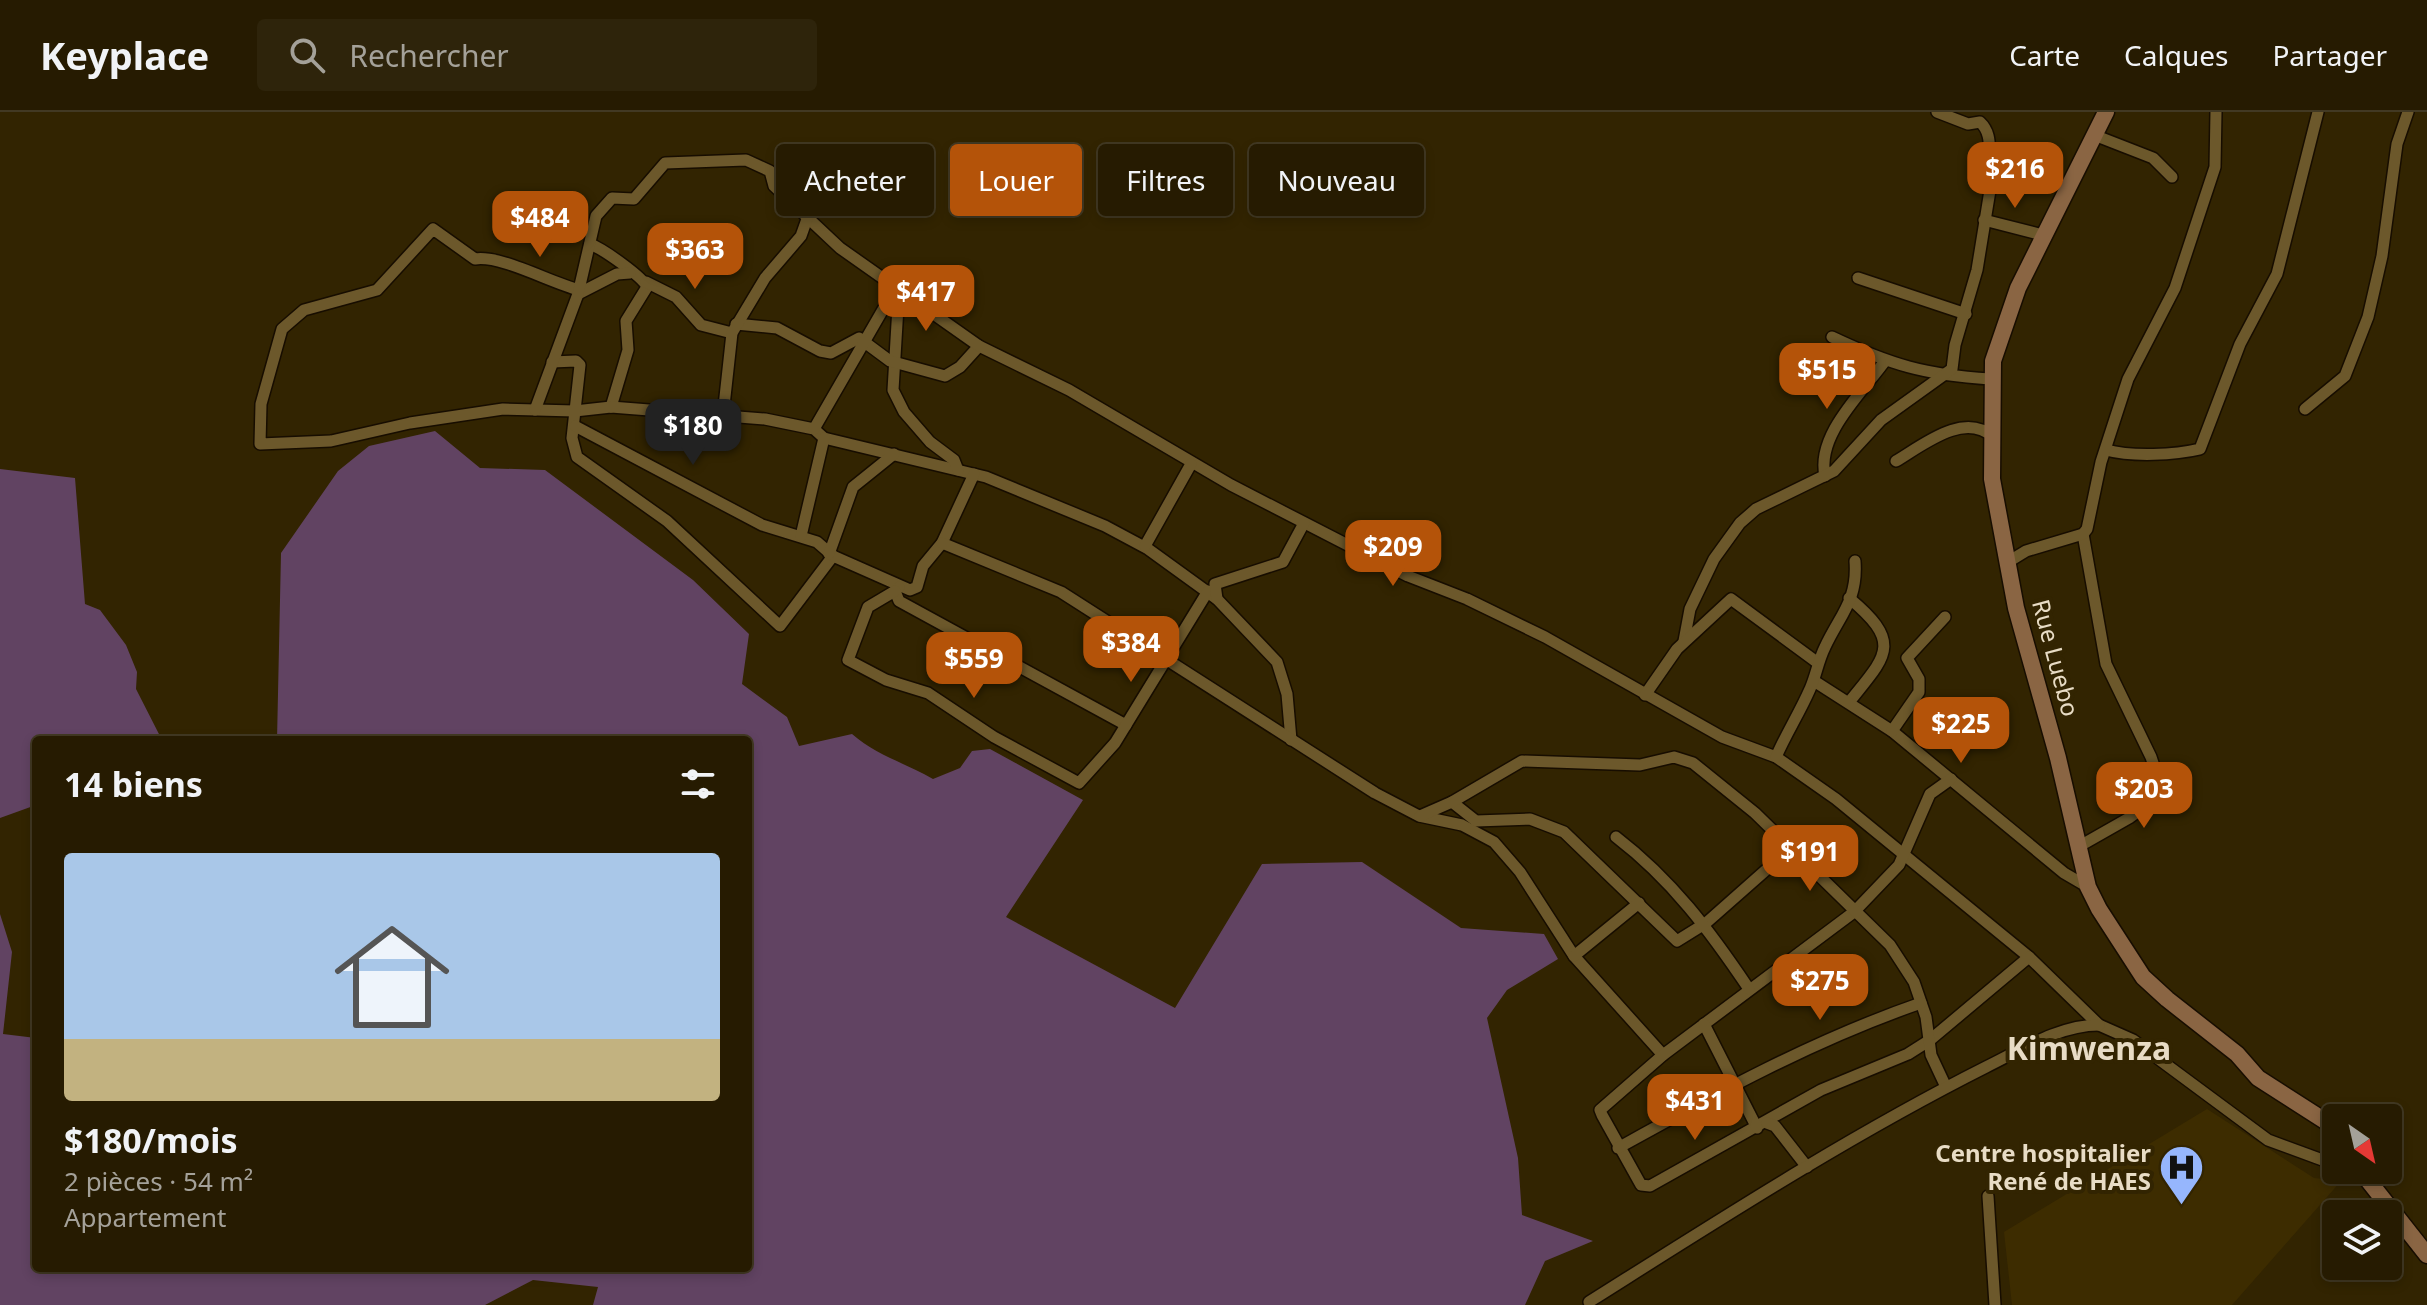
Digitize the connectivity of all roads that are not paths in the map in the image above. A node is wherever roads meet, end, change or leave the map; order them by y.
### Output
1 (1937, 112) edge
2 (2106, 112) edge
3 (2216, 112) edge
4 (2318, 112) edge
5 (2408, 112) edge
6 (2094, 135) junction
7 (2172, 177) dead end
8 (807, 219) junction
9 (1984, 220) junction
10 (2043, 235) junction
11 (590, 244) junction
12 (630, 273) junction
13 (1858, 278) dead end
14 (646, 282) junction
15 (898, 288) junction
16 (578, 292) junction
17 (1966, 314) junction
18 (734, 328) junction
19 (1832, 337) dead end
20 (864, 340) junction
21 (979, 346) junction
22 (1885, 361) junction
23 (552, 362) junction
24 (896, 363) junction
25 (1944, 377) junction
26 (1990, 379) junction
27 (611, 407) junction
28 (2305, 409) dead end
29 (535, 410) junction
30 (575, 411) junction
31 (723, 415) junction
32 (575, 426) junction
33 (814, 429) junction
34 (1993, 437) junction
35 (824, 438) junction
36 (2106, 450) junction
37 (894, 454) junction
38 (1896, 461) dead end
39 (1191, 464) junction
40 (958, 470) junction
41 (974, 474) junction
42 (1825, 476) junction
43 (1304, 523) junction
44 (2083, 534) junction
45 (801, 536) junction
46 (942, 543) junction
47 (1145, 546) junction
48 (831, 555) junction
49 (1855, 561) dead end
50 (2008, 562) junction
51 (898, 588) junction
52 (1212, 595) junction
53 (1849, 598) junction
54 (1690, 609) junction
55 (1714, 612) junction
56 (1945, 617) dead end
57 (1684, 641) junction
58 (1166, 660) junction
59 (1818, 663) junction
60 (1814, 681) junction
61 (1645, 695) junction
62 (1850, 701) junction
63 (1126, 725) junction
64 (1892, 731) junction
65 (1291, 740) junction
66 (1776, 757) junction
67 (2178, 771) dead end
68 (1951, 779) junction
69 (2163, 793) junction
70 (1452, 802) junction
71 (1419, 816) junction
72 (1616, 837) dead end
73 (2078, 847) junction
74 (1791, 848) junction
75 (1904, 855) junction
76 (2088, 887) junction
77 (1639, 903) junction
78 (1854, 912) junction
79 (1706, 923) junction
80 (1574, 956) junction
81 (2029, 957) junction
82 (1749, 989) junction
83 (1921, 1003) junction
84 (1926, 1017) junction
85 (1704, 1024) junction
86 (2099, 1025) junction
87 (1945, 1027) junction
88 (1930, 1040) junction
89 (1663, 1055) junction
90 (1735, 1083) junction
91 (1946, 1087) junction
92 (2322, 1119) edge
93 (1762, 1126) junction
94 (1618, 1148) junction
95 (2322, 1160) edge
96 (1807, 1167) junction
97 (2371, 1184) edge
98 (1988, 1196) dead end
99 (2427, 1255) edge
100 (1589, 1302) dead end
101 (1995, 1305) edge

1 - 9 street
2 - 6 street, Rue Luebo
3 - 36 street
4 - 36 street
5 - 28 street
6 - 7 street
6 - 10 street, Rue Luebo
8 - 11 street
8 - 15 street
8 - 18 street
9 - 10 street
9 - 17 street
10 - 26 street, Rue Luebo
11 - 12 street
11 - 16 street
12 - 14 street
12 - 16 street
13 - 17 street
14 - 18 street
14 - 27 street
15 - 20 street
15 - 21 street
15 - 24 street
16 - 23 street
16 - 29 street
17 - 25 street
18 - 20 street
18 - 31 street
19 - 22 street
20 - 24 street
20 - 33 street
21 - 24 street
21 - 39 street
22 - 25 street
22 - 42 street
23 - 29 street
23 - 30 street
24 - 40 street
25 - 26 street
25 - 42 street
26 - 34 street, Rue Luebo
27 - 30 street
27 - 31 street
29 - 30 street
30 - 32 street
31 - 33 street
32 - 45 street
32 - 48 street
33 - 35 street
34 - 38 street
34 - 50 street, Rue Luebo
35 - 37 street
35 - 45 street
36 - 44 street
37 - 40 street
37 - 48 street
39 - 43 street
39 - 47 street
40 - 41 street
41 - 46 street
41 - 47 street
42 - 54 street
43 - 52 street
43 - 61 street
44 - 50 street
44 - 69 street
45 - 48 street
46 - 51 street
46 - 58 street
47 - 52 street
48 - 51 street
49 - 53 street
50 - 73 street, Rue Luebo
51 - 63 street
51 - 63 street
52 - 58 street
52 - 65 street
53 - 59 street
53 - 62 street
54 - 55 street
54 - 57 street
55 - 57 street
55 - 59 street
56 - 64 street
57 - 61 street
58 - 63 street
58 - 65 street
59 - 60 street
60 - 62 street
60 - 66 street
61 - 66 street
62 - 64 street
64 - 68 street
65 - 71 street
66 - 75 street
67 - 69 street
68 - 75 street
68 - 76 street
69 - 73 street
70 - 71 street
70 - 74 street
70 - 77 street
71 - 80 street
72 - 79 street
73 - 76 street, Rue Luebo
74 - 78 street
74 - 79 street
75 - 78 street
75 - 81 street
76 - 92 street, Rue Luebo
77 - 79 street
77 - 80 street
78 - 82 street
78 - 83 street
79 - 82 street
80 - 89 street
81 - 86 street
81 - 87 street
82 - 85 street
83 - 84 street
83 - 90 street
84 - 87 street
84 - 88 street
85 - 89 street
85 - 90 street
86 - 91 street
86 - 95 street
87 - 88 street
88 - 91 street
88 - 93 street
89 - 94 street
90 - 93 street
90 - 94 street
91 - 96 street
93 - 94 street
93 - 96 street
96 - 100 street
97 - 99 street
98 - 101 street

